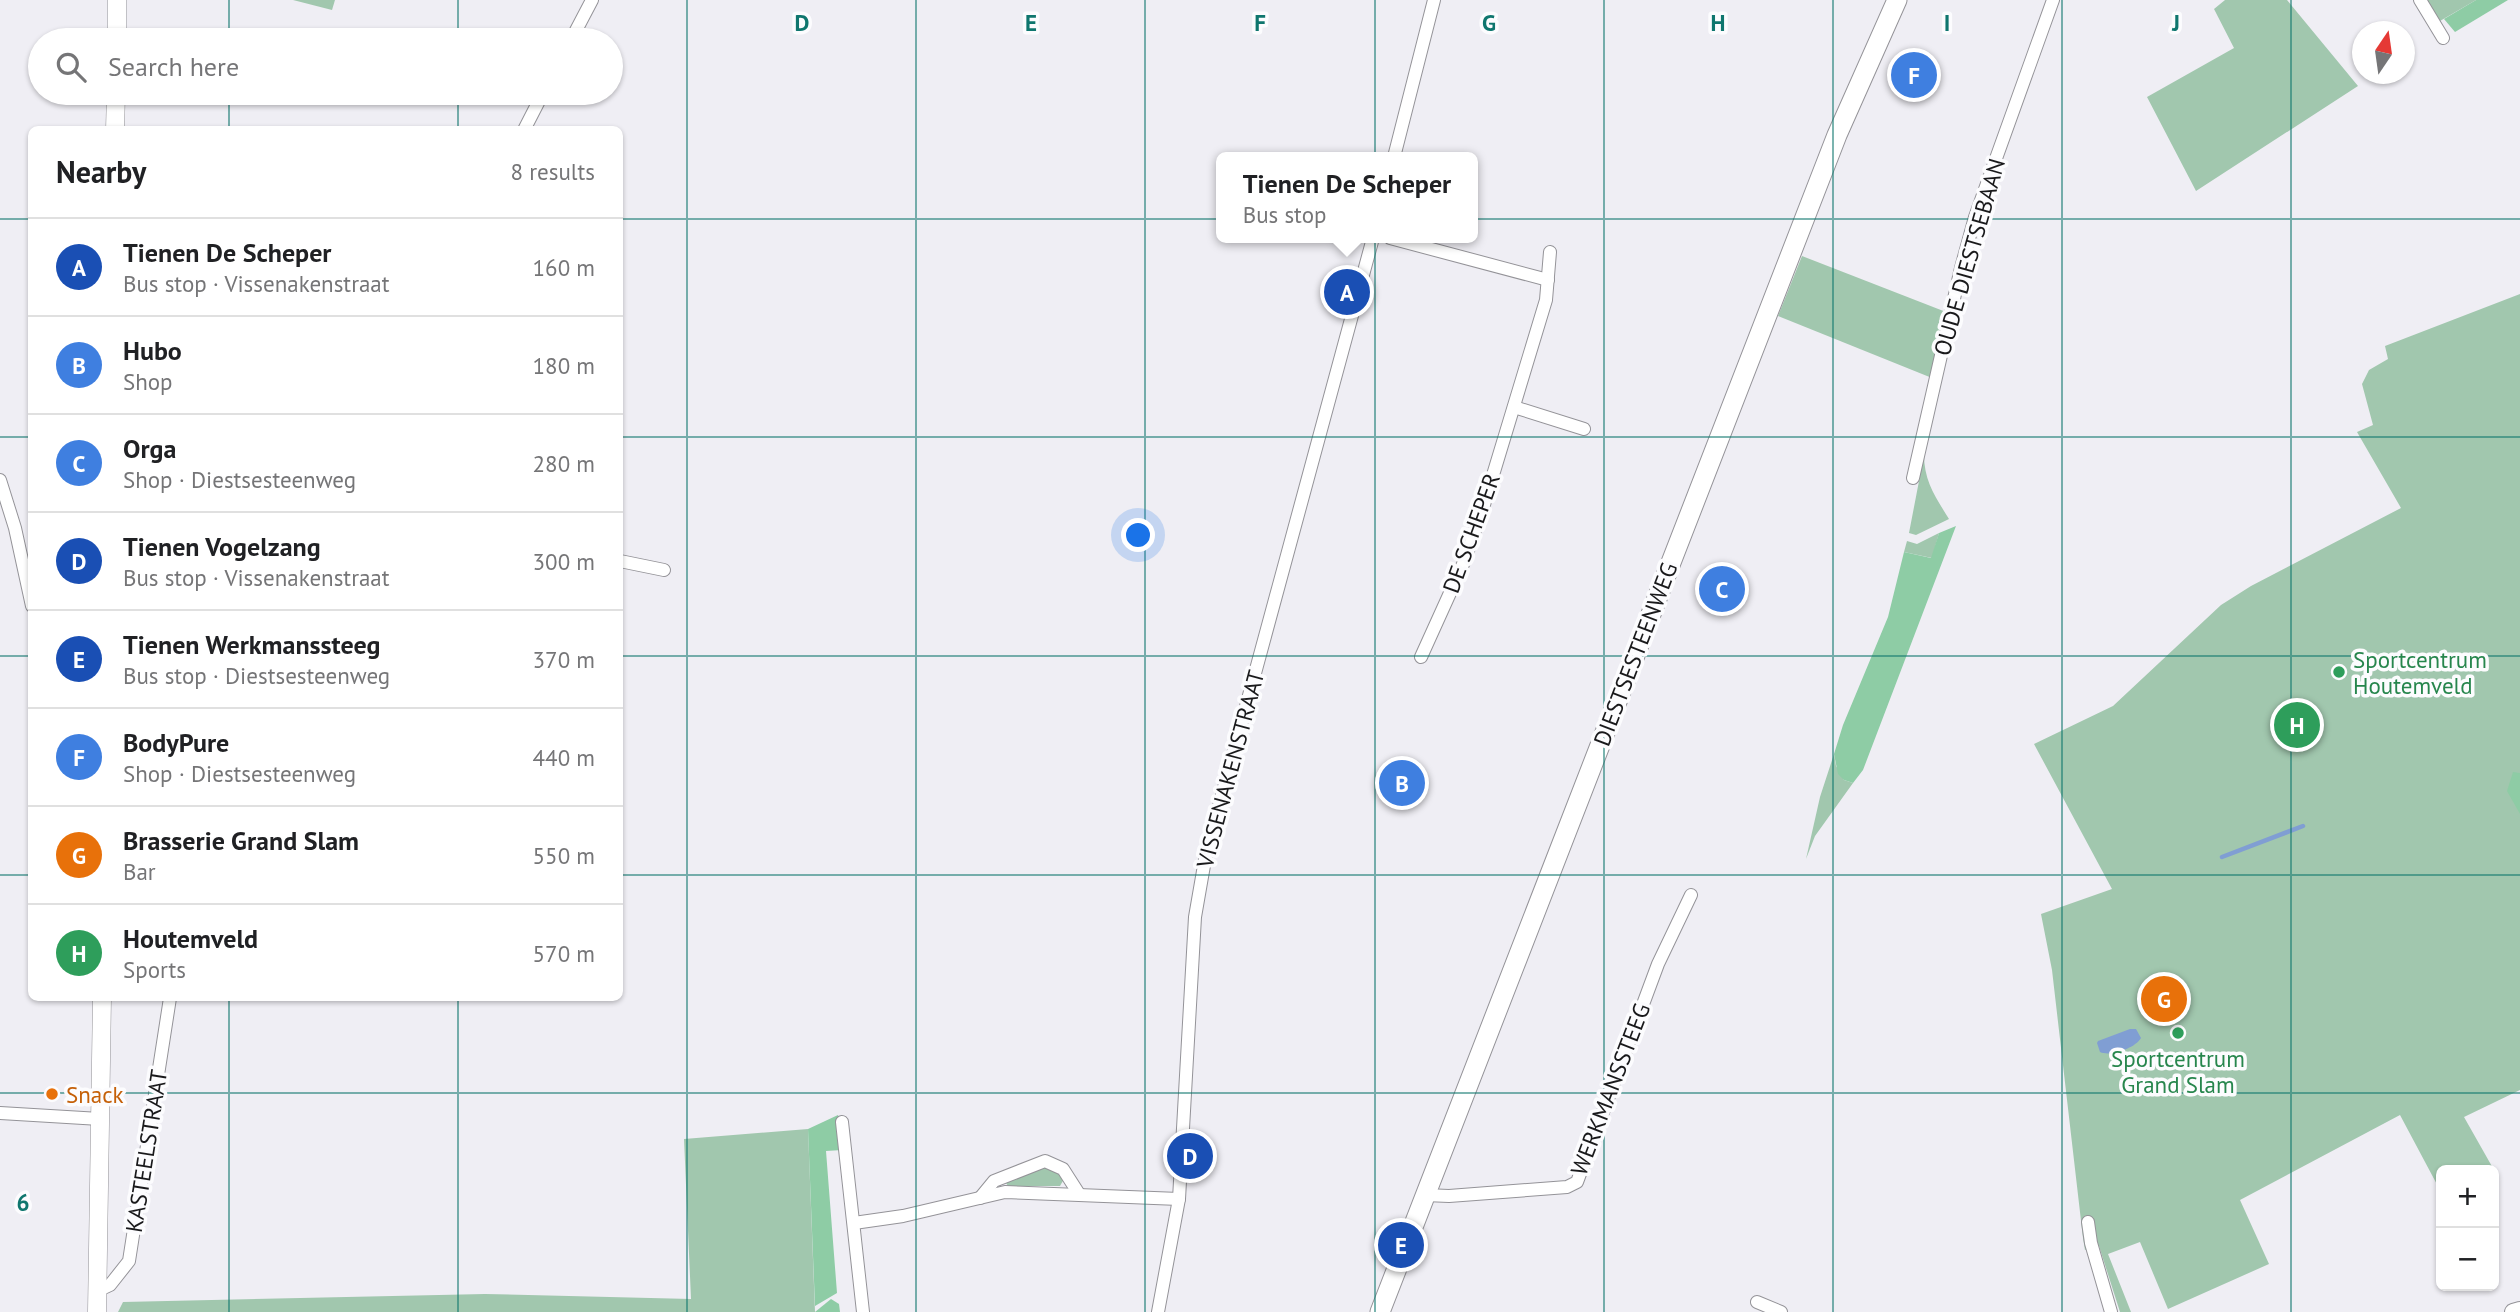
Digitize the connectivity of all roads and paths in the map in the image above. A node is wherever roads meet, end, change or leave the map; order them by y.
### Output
1 (117, 0) edge
2 (592, 0) edge
3 (1434, 0) edge
4 (1898, 0) edge
5 (2053, 0) edge
6 (2420, 0) edge
7 (117, 28) edge
8 (577, 28) edge
9 (2443, 38) dead end
10 (116, 105) edge
11 (537, 105) edge
12 (115, 126) edge
13 (526, 126) edge
14 (1395, 152) edge
15 (1372, 243) edge
16 (1409, 243) edge
17 (1550, 252) dead end
18 (1548, 279) junction
19 (1514, 407) junction
20 (1584, 429) dead end
21 (1913, 478) dead end
22 (0, 480) edge
23 (623, 562) edge
24 (664, 569) dead end
25 (28, 588) edge
26 (1421, 657) dead end
27 (1691, 895) dead end
28 (102, 1001) edge
29 (170, 1001) edge
30 (0, 1113) edge
31 (100, 1119) junction
32 (842, 1122) dead end
33 (1079, 1194) junction
34 (1425, 1195) junction
35 (980, 1198) junction
36 (1179, 1199) junction
37 (2088, 1222) dead end
38 (854, 1223) junction
39 (97, 1291) junction
40 (1757, 1302) dead end
41 (2520, 1310) edge
42 (97, 1312) edge
43 (863, 1312) edge
44 (1158, 1312) edge
45 (1380, 1312) edge
46 (1781, 1312) edge
47 (2111, 1312) edge
48 (2513, 1312) edge

1 - 7 main road
2 - 8 street
3 - 14 street
4 - 34 main road, DIESTSESTEENWEG
5 - 21 street, OUDE DIESTSEBAAN
6 - 9 street
10 - 12 main road
11 - 13 street
15 - 36 street, VISSENAKENSTRAAT
16 - 18 street
17 - 18 street, DE SCHEPER
18 - 19 street, DE SCHEPER
19 - 20 street
19 - 26 street, DE SCHEPER
22 - 25 street
23 - 24 street
27 - 34 street, WERKMANSSTEEG
28 - 31 main road
29 - 39 street, KASTEELSTRAAT
30 - 31 street
31 - 39 main road
32 - 38 street
33 - 35 street
33 - 35 street
33 - 36 street
34 - 45 main road, DIESTSESTEENWEG
35 - 38 street
36 - 44 street, VISSENAKENSTRAAT
37 - 47 street
38 - 43 street
39 - 42 main road
40 - 46 street
41 - 48 street

